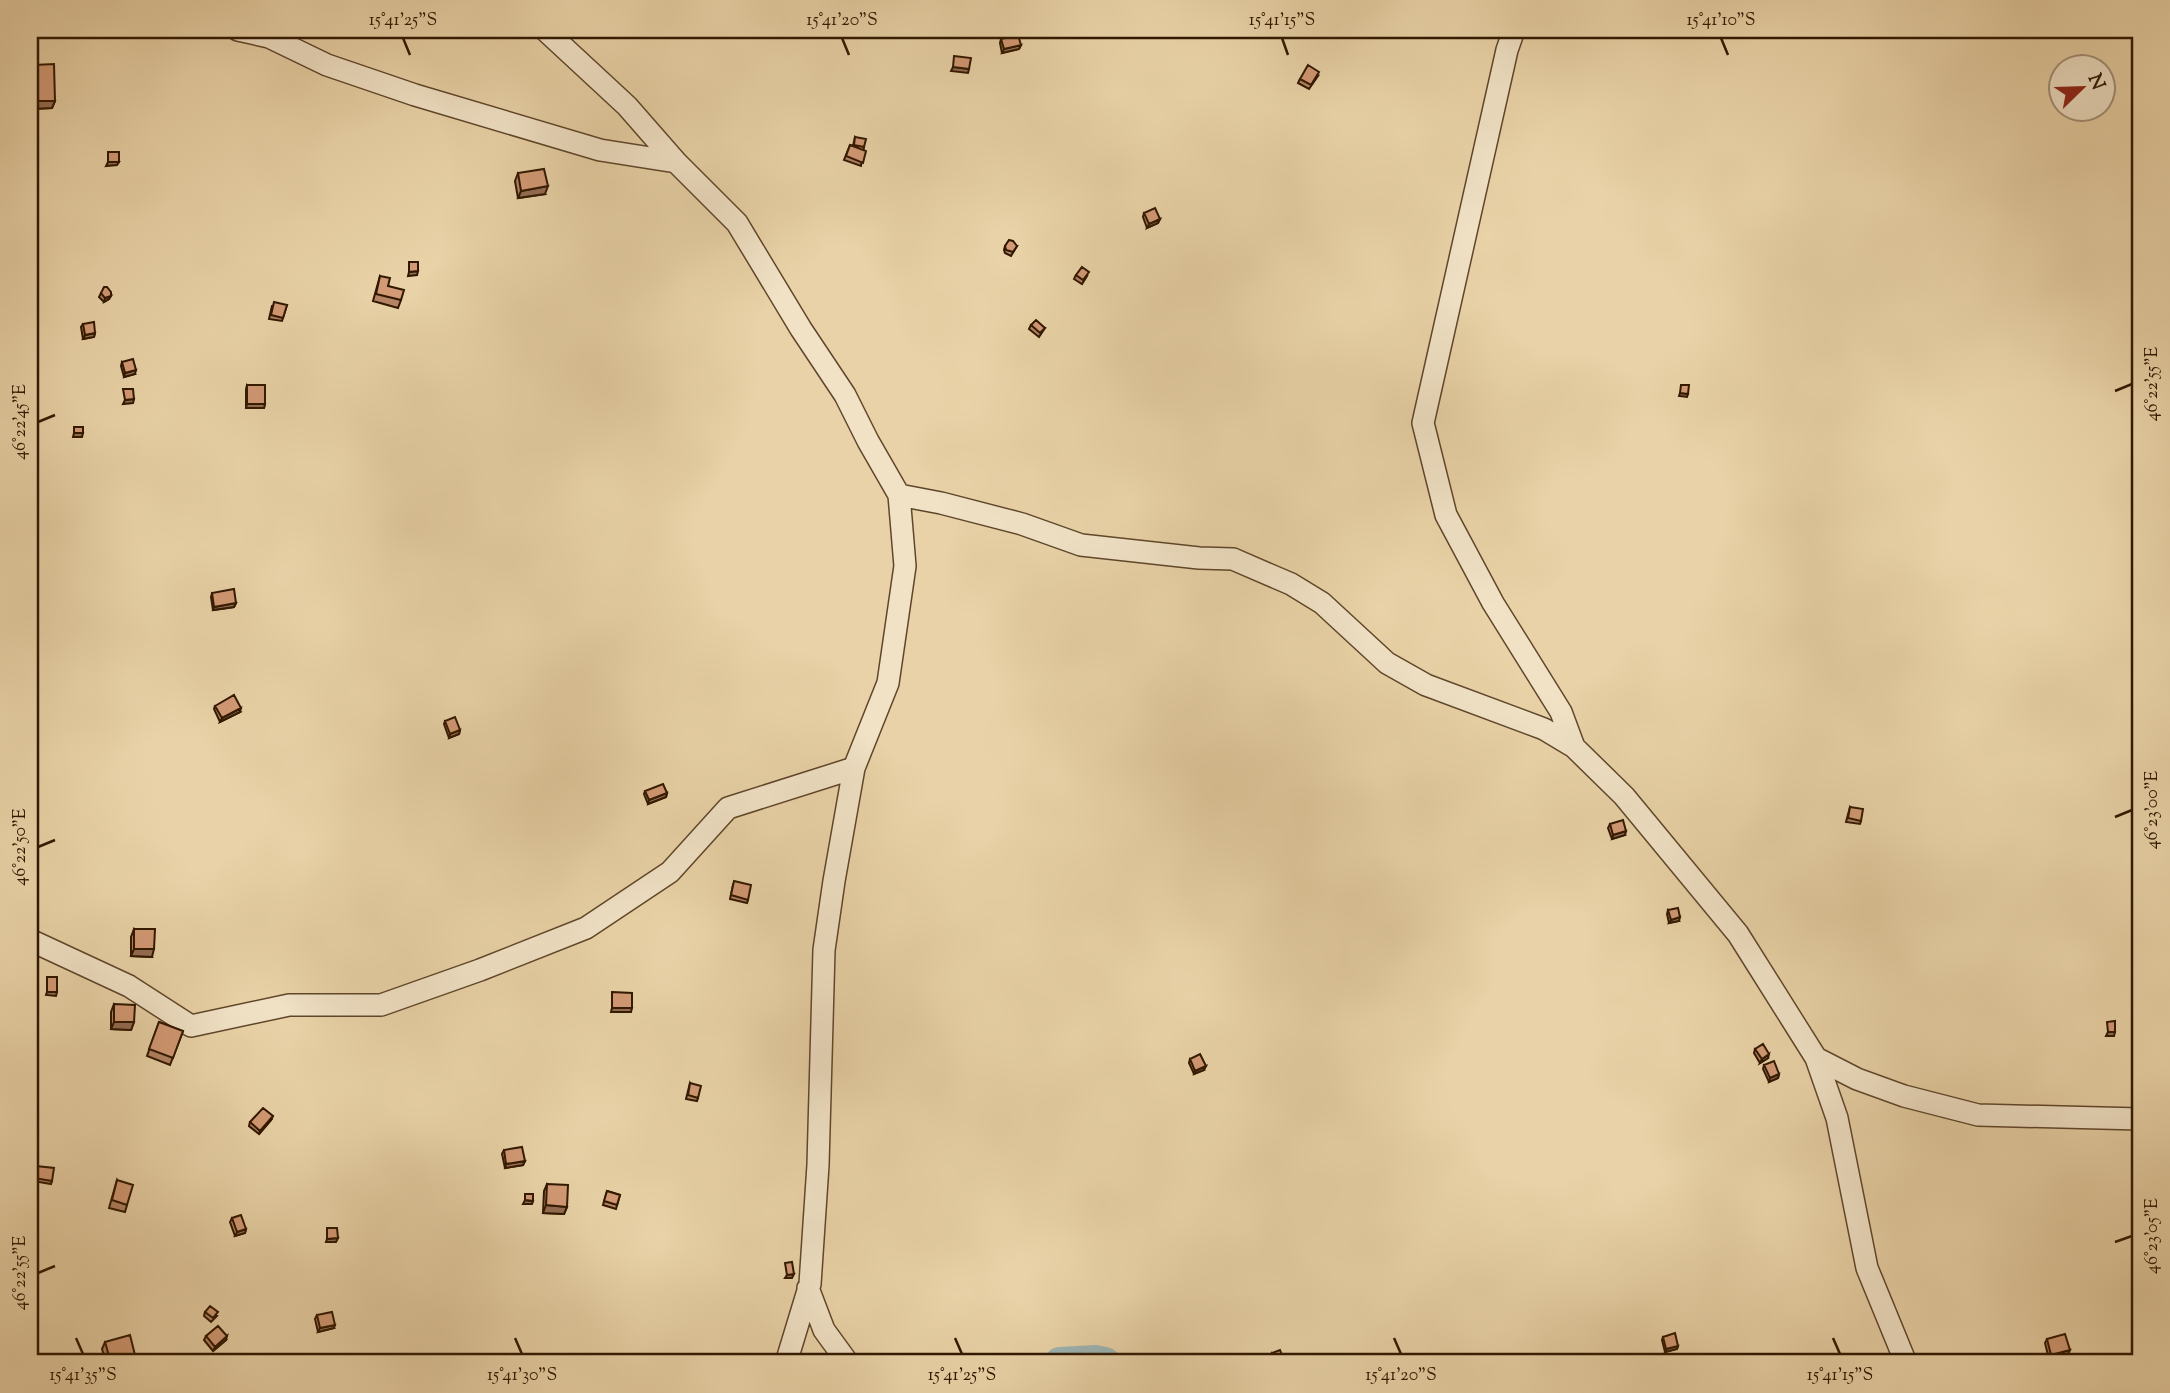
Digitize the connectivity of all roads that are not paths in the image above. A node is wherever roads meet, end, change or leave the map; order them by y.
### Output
1 (238, 30) edge
2 (545, 30) edge
3 (1514, 30) edge
4 (676, 162) junction
5 (899, 495) junction
6 (1574, 747) junction
7 (855, 768) junction
8 (30, 940) edge
9 (1816, 1058) junction
10 (2140, 1119) edge
11 (808, 1288) junction
12 (786, 1363) edge
13 (848, 1363) edge
14 (1906, 1363) edge

1 - 4 street
2 - 4 street
3 - 6 street
4 - 5 street
5 - 6 street
5 - 7 street
6 - 9 street
7 - 8 street
7 - 11 street
9 - 10 street
9 - 14 street
11 - 12 street
11 - 13 street

